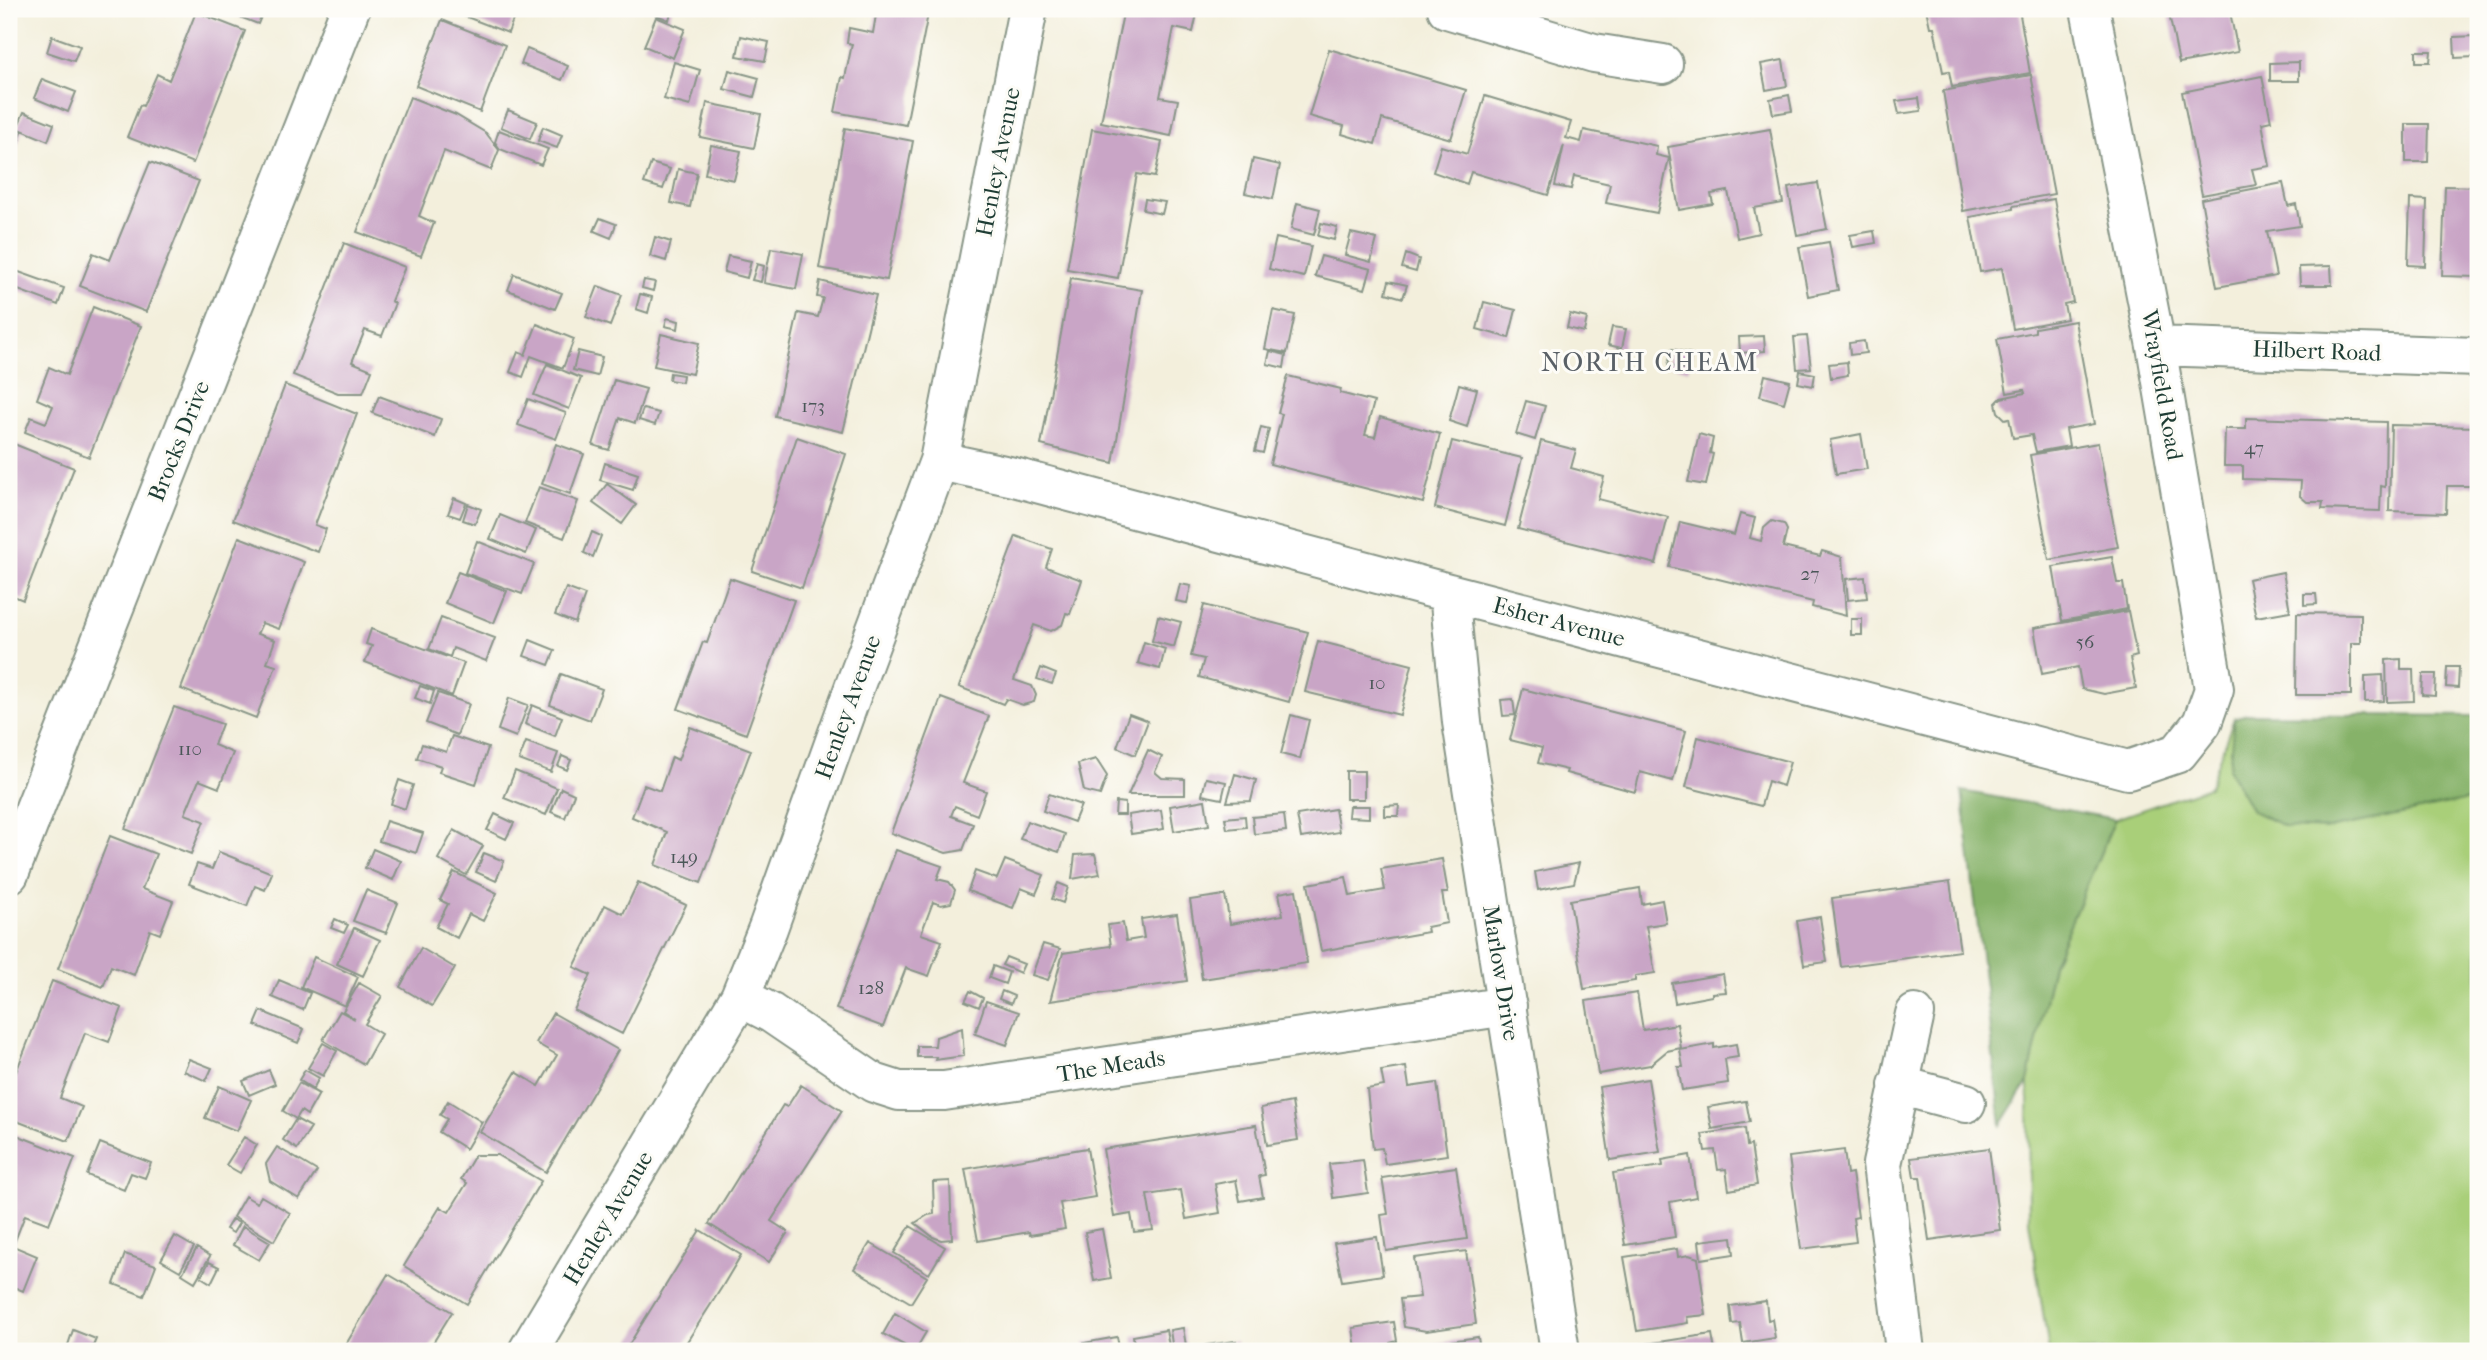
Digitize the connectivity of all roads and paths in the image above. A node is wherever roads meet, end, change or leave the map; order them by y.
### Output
1 (350, 9) edge
2 (1028, 9) edge
3 (1447, 9) edge
4 (2090, 9) edge
5 (1663, 65) dead end
6 (2156, 346) junction
7 (2478, 357) edge
8 (939, 461) junction
9 (1449, 593) junction
10 (2178, 753) joint
11 (9, 874) edge
12 (740, 997) junction
13 (1507, 1006) junction
14 (1915, 1014) dead end
15 (1898, 1085) junction
16 (1966, 1103) dead end
17 (528, 1351) edge
18 (1560, 1351) edge
19 (1905, 1351) edge

1 - 11 street, Brocks Drive
2 - 8 street, Henley Avenue
3 - 5 street
4 - 6 street, Wrayfield Road
6 - 7 street, Hilbert Road
6 - 10 street, Wrayfield Road
8 - 9 street, Esher Avenue
8 - 12 street, Henley Avenue
9 - 10 street, Esher Avenue
9 - 13 street, Marlow Drive
12 - 13 street, The Meads
12 - 17 street, Henley Avenue
13 - 18 street, Marlow Drive
14 - 15 street
15 - 16 street
15 - 19 street

